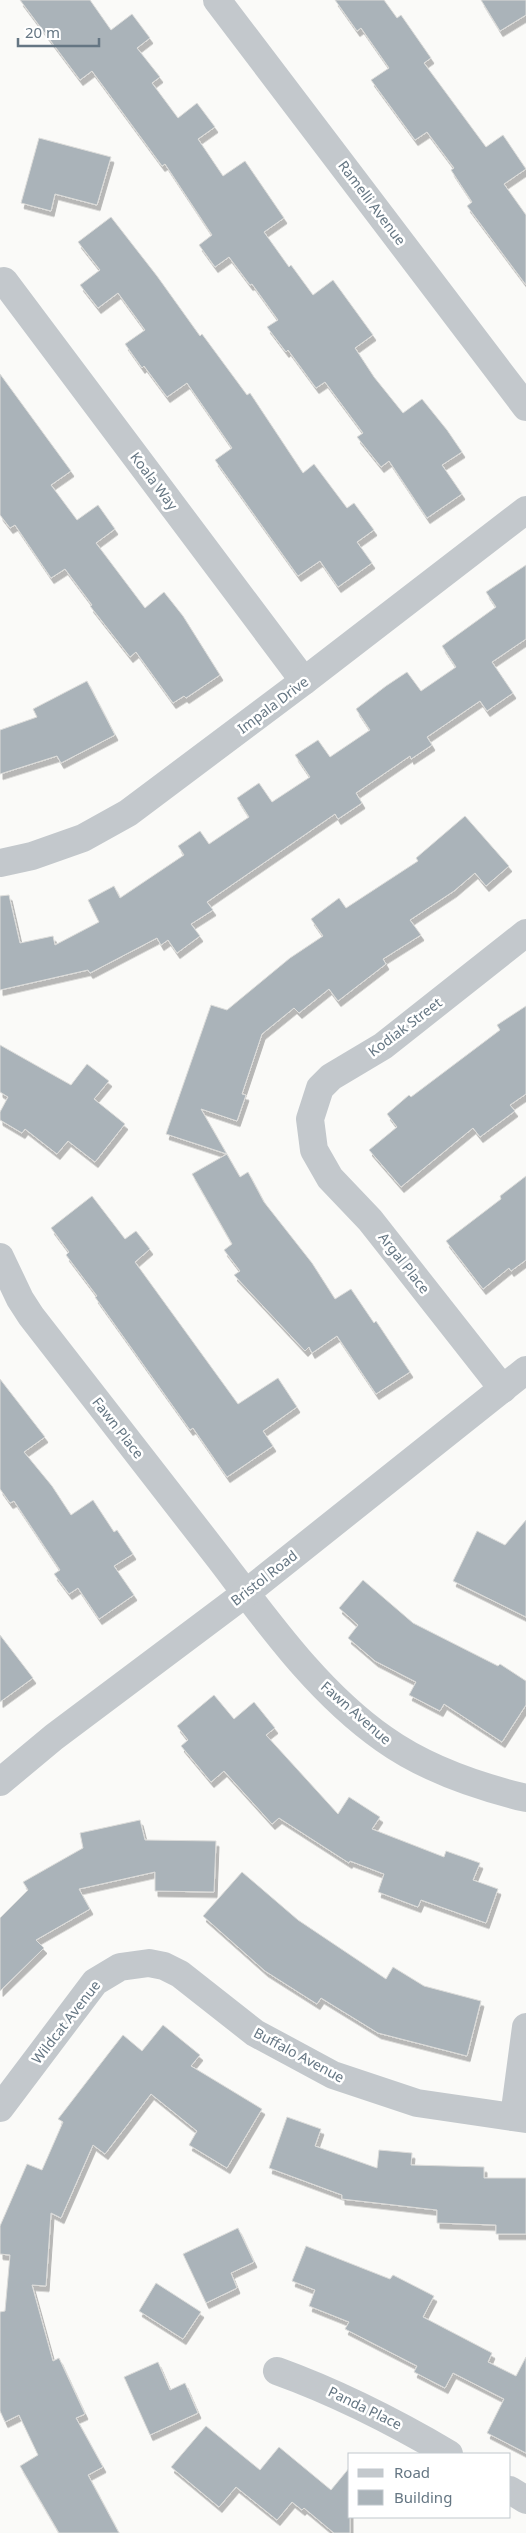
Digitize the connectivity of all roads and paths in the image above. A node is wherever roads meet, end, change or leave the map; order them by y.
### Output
1 (217, 0) edge
2 (4, 281) dead end
3 (526, 407) edge
4 (526, 510) edge
5 (304, 682) junction
6 (0, 863) edge
7 (526, 933) edge
8 (311, 1135) joint
9 (0, 1257) edge
10 (526, 1370) edge
11 (503, 1389) junction
12 (246, 1593) junction
13 (0, 1782) edge
14 (526, 1798) edge
15 (149, 1963) joint
16 (526, 2027) edge
17 (0, 2108) edge
18 (520, 2118) edge
19 (276, 2371) dead end
20 (447, 2453) edge
21 (511, 2491) edge
22 (526, 2500) edge

1 - 3 street, Ramelli Avenue
2 - 5 street, Koala Way
4 - 5 street, Impala Drive
5 - 6 street, Impala Drive
7 - 8 street, Kodiak Street
8 - 11 street, Argal Place
9 - 12 street, Fawn Place
10 - 11 street, Bristol Road
11 - 12 street, Bristol Road
12 - 13 street, Bristol Road
12 - 14 street, Fawn Avenue
15 - 17 street, Wildcat Avenue
15 - 18 street, Buffalo Avenue
16 - 18 street
19 - 20 street, Panda Place
21 - 22 street

